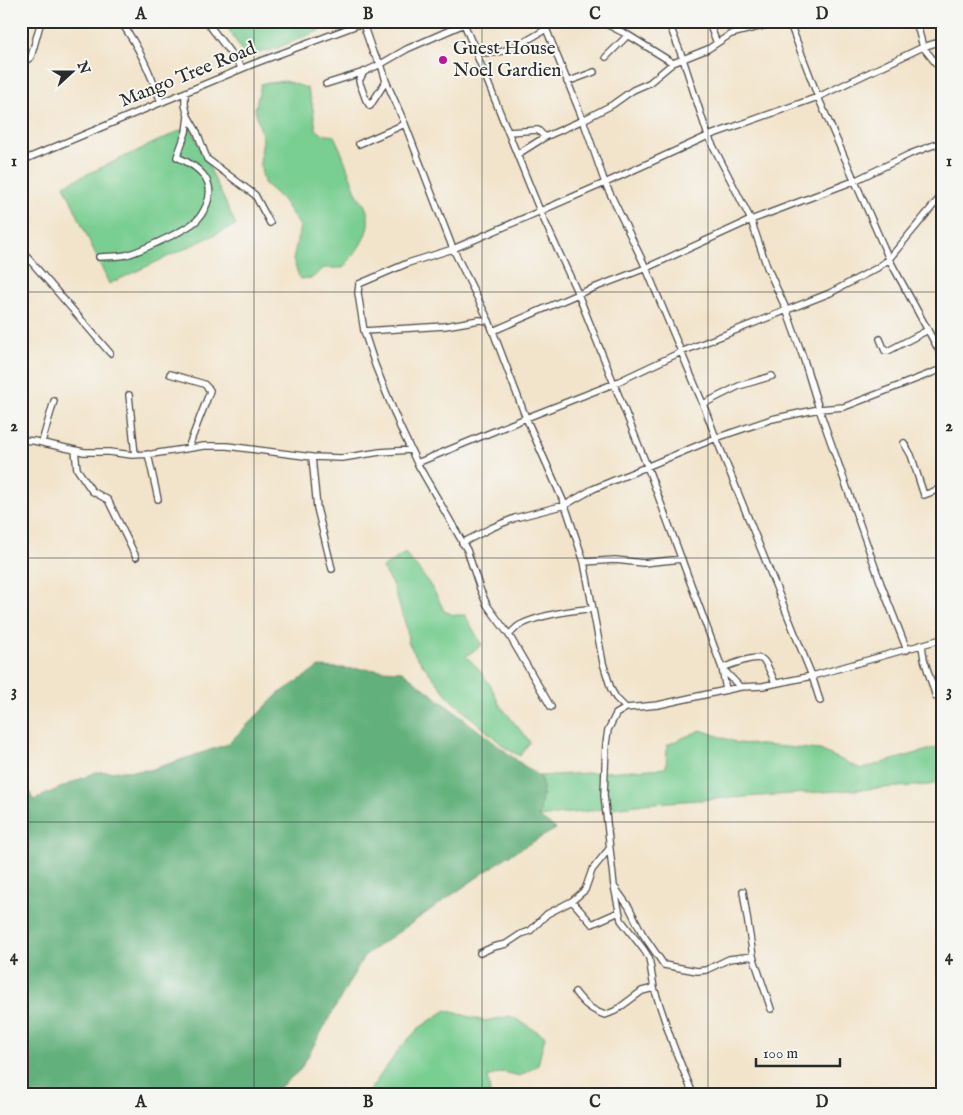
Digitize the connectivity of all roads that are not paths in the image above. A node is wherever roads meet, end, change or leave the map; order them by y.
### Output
1 (41, 21) edge
2 (120, 21) edge
3 (206, 21) edge
4 (543, 21) edge
5 (600, 21) edge
6 (668, 21) edge
7 (708, 21) edge
8 (799, 21) edge
9 (916, 21) edge
10 (789, 22) edge
11 (365, 23) edge
12 (464, 23) edge
13 (546, 29) junction
14 (628, 36) junction
15 (471, 40) junction
16 (942, 41) edge
17 (717, 43) junction
18 (922, 47) junction
19 (606, 57) dead end
20 (683, 59) junction
21 (673, 63) junction
22 (21, 64) edge
23 (381, 64) junction
24 (242, 68) junction
25 (942, 71) edge
26 (364, 72) junction
27 (594, 72) dead end
28 (386, 81) junction
29 (568, 82) junction
30 (326, 84) dead end
31 (185, 93) junction
32 (818, 97) junction
33 (161, 102) junction
34 (188, 116) junction
35 (583, 120) junction
36 (405, 124) junction
37 (508, 132) junction
38 (544, 136) junction
39 (708, 136) junction
40 (942, 142) edge
41 (359, 144) dead end
42 (518, 154) junction
43 (21, 161) edge
44 (854, 181) junction
45 (605, 183) junction
46 (942, 196) edge
47 (540, 211) junction
48 (751, 220) junction
49 (270, 223) dead end
50 (453, 249) junction
51 (21, 250) edge
52 (99, 257) dead end
53 (889, 259) junction
54 (646, 268) junction
55 (578, 294) junction
56 (786, 310) junction
57 (489, 321) junction
58 (928, 330) junction
59 (364, 331) junction
60 (493, 331) junction
61 (880, 339) dead end
62 (681, 352) junction
63 (110, 353) dead end
64 (942, 356) edge
65 (942, 369) edge
66 (170, 374) dead end
67 (772, 376) dead end
68 (613, 384) junction
69 (129, 395) dead end
70 (54, 401) dead end
71 (703, 404) junction
72 (819, 409) junction
73 (526, 418) junction
74 (716, 438) junction
75 (21, 440) edge
76 (42, 442) junction
77 (904, 443) dead end
78 (188, 448) junction
79 (75, 450) junction
80 (411, 450) junction
81 (148, 454) junction
82 (136, 455) junction
83 (312, 457) junction
84 (418, 463) junction
85 (647, 466) junction
86 (942, 488) edge
87 (158, 500) dead end
88 (565, 505) junction
89 (462, 543) junction
90 (136, 557) dead end
91 (682, 559) junction
92 (584, 562) junction
93 (332, 569) dead end
94 (593, 608) junction
95 (509, 636) junction
96 (942, 639) edge
97 (922, 646) junction
98 (907, 650) junction
99 (722, 668) junction
100 (812, 676) junction
101 (775, 683) junction
102 (740, 687) junction
103 (726, 690) junction
104 (936, 697) dead end
105 (820, 701) dead end
106 (551, 707) dead end
107 (626, 708) junction
108 (609, 849) junction
109 (614, 886) junction
110 (743, 891) dead end
111 (572, 901) junction
112 (619, 912) junction
113 (480, 953) dead end
114 (753, 956) junction
115 (654, 988) junction
116 (575, 992) dead end
117 (771, 1009) dead end
118 (693, 1094) edge

1 - 22 street
2 - 33 street
3 - 24 street
4 - 13 street
5 - 14 street
6 - 20 street
7 - 17 street
8 - 10 street
9 - 18 street
10 - 17 street
10 - 32 street
11 - 23 street
11 - 24 street, Mango Tree Road
12 - 15 street
12 - 23 street
13 - 15 street
13 - 29 street
14 - 19 street
14 - 21 street
15 - 37 street
16 - 18 street
17 - 20 street
18 - 25 street
18 - 32 street
20 - 21 street
20 - 39 street
21 - 35 street
23 - 26 street
23 - 28 street
24 - 31 street, Mango Tree Road
26 - 28 street
26 - 30 street
27 - 29 street
28 - 36 street
29 - 35 street
31 - 33 street, Mango Tree Road
31 - 34 street
32 - 39 street
32 - 44 street
33 - 43 street, Mango Tree Road
34 - 49 street
34 - 52 street
35 - 38 street
35 - 45 street
36 - 41 street
36 - 50 street
37 - 38 street
37 - 42 street
38 - 42 street
39 - 45 street
39 - 48 street
40 - 44 street
42 - 47 street
44 - 48 street
44 - 53 street
45 - 47 street
45 - 54 street
46 - 53 street
47 - 50 street
47 - 55 street
48 - 54 street
48 - 56 street
50 - 57 street
50 - 59 street
51 - 63 street
53 - 56 street
53 - 58 street
54 - 55 street
54 - 62 street
55 - 60 street
55 - 68 street
56 - 62 street
56 - 72 street
57 - 59 street
57 - 60 street
58 - 61 street
58 - 64 street
59 - 80 street
60 - 73 street
62 - 68 street
62 - 71 street
65 - 72 street
66 - 78 street
67 - 71 street
68 - 73 street
68 - 85 street
69 - 82 street
70 - 76 street
71 - 74 street
72 - 74 street
72 - 98 street
73 - 84 street
73 - 88 street
74 - 85 street
74 - 100 street
75 - 76 street
76 - 79 street
77 - 86 street
78 - 81 street
78 - 83 street
79 - 82 street
79 - 90 street
80 - 83 street
80 - 84 street
81 - 82 street
81 - 87 street
83 - 93 street
84 - 89 street
85 - 88 street
85 - 91 street
88 - 89 street
88 - 92 street
89 - 95 street
91 - 92 street
91 - 99 street
92 - 94 street
94 - 95 street
94 - 107 street
95 - 106 street
96 - 97 street
97 - 98 street
97 - 104 street
98 - 100 street
99 - 101 street
99 - 102 street
99 - 103 street
100 - 101 street
100 - 105 street
101 - 102 street
102 - 103 street
103 - 107 street
107 - 108 street
108 - 109 street
108 - 111 street
109 - 112 street
109 - 114 street
110 - 114 street
111 - 112 street
111 - 113 street
112 - 115 street
114 - 117 street
115 - 116 street
115 - 118 street

